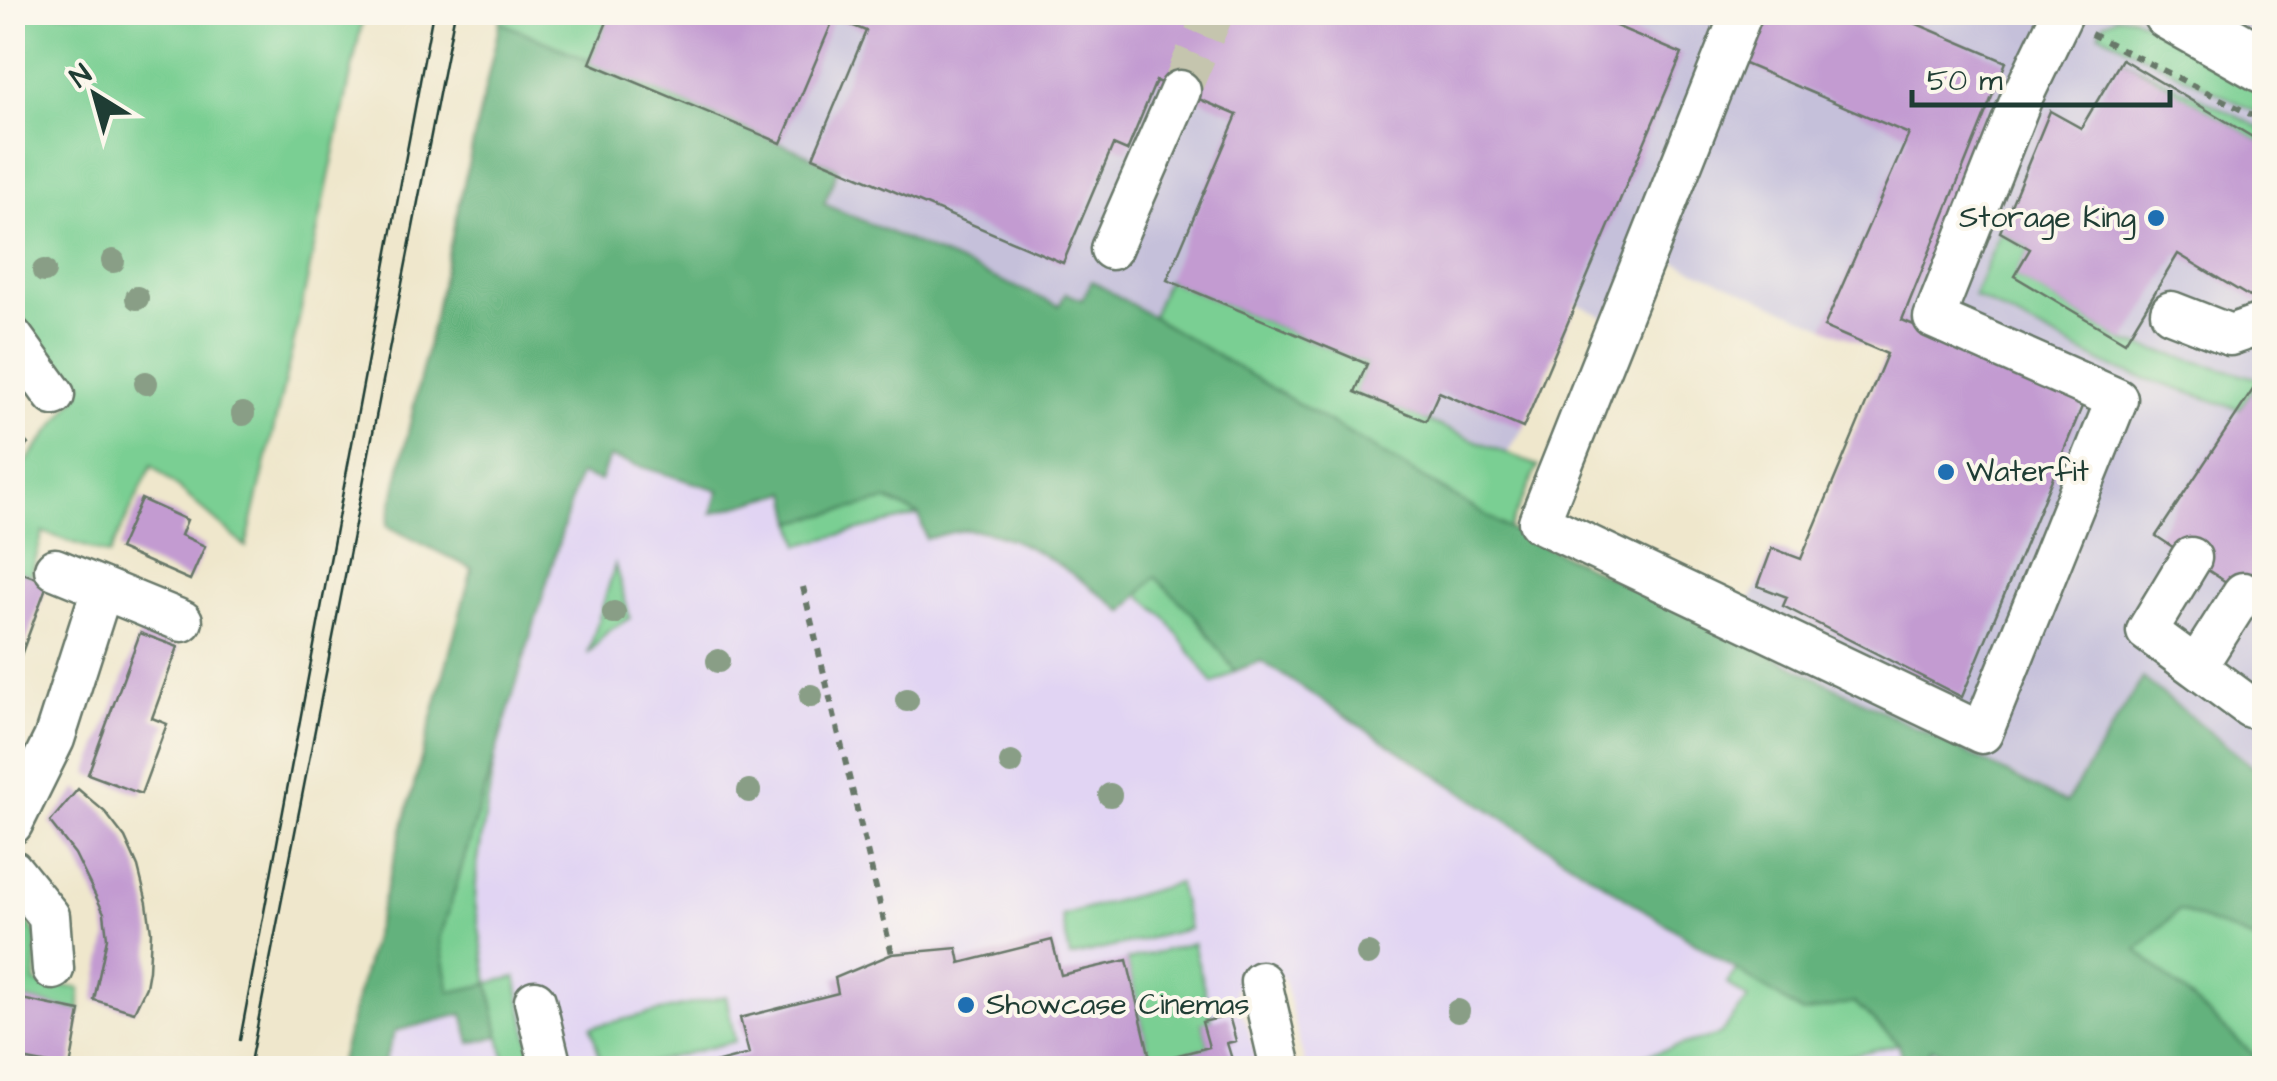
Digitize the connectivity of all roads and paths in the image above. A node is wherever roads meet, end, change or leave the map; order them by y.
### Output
1 (1742, 12) edge
2 (2170, 12) edge
3 (2061, 15) edge
4 (2226, 25) edge
5 (2264, 65) edge
6 (1180, 91) tunnel mouth
7 (2264, 121) edge
8 (1111, 249) dead end
9 (2171, 312) dead end
10 (2264, 322) edge
11 (12, 337) edge
12 (54, 395) dead end
13 (2191, 558) dead end
14 (55, 569) dead end
15 (803, 587) dead end
16 (102, 589) junction
17 (2243, 593) dead end
18 (182, 621) dead end
19 (2196, 667) junction
20 (2253, 703) edge
21 (12, 824) edge
22 (12, 870) edge
23 (892, 954) dead end
24 (53, 970) dead end
25 (1261, 982) dead end
26 (535, 1001) dead end
27 (551, 1068) edge
28 (1281, 1068) edge

1 - 3 street
2 - 4 highway
3 - 7 path
4 - 5 highway
6 - 8 street
9 - 10 street
11 - 12 street
13 - 19 street
14 - 16 street
15 - 23 path
16 - 18 street
16 - 21 street
17 - 19 street
19 - 20 street
22 - 24 street
25 - 28 street
26 - 27 street

